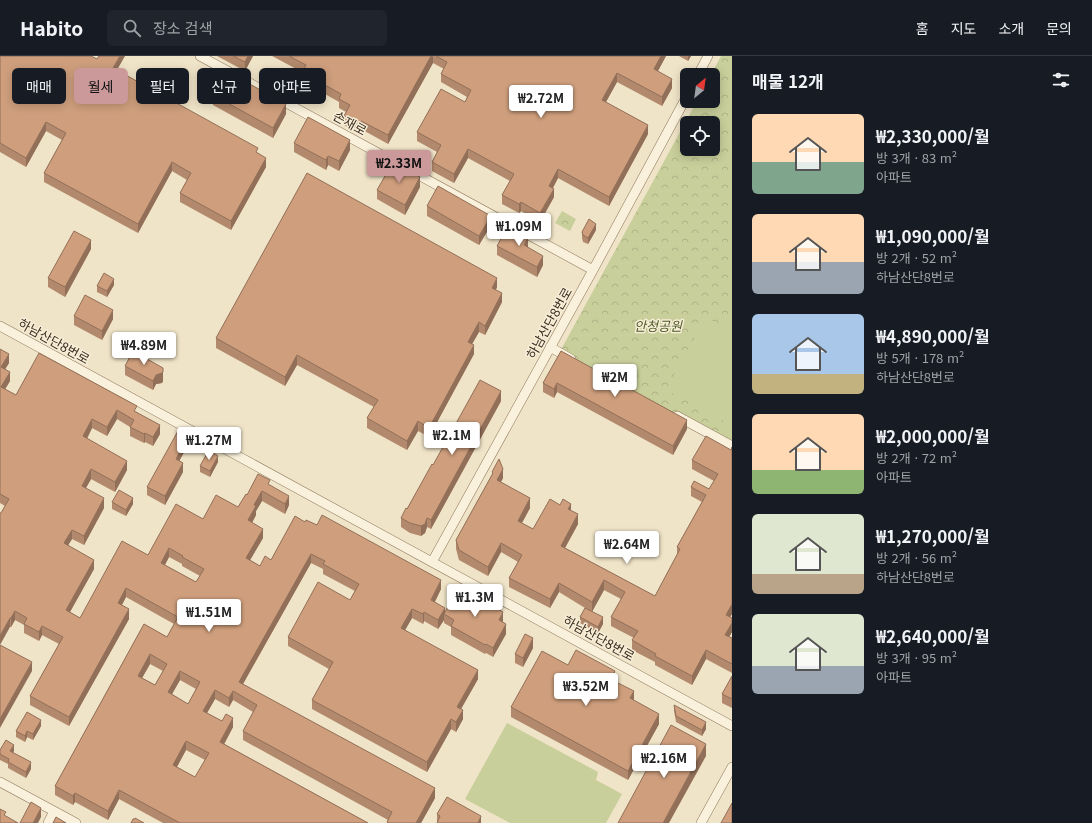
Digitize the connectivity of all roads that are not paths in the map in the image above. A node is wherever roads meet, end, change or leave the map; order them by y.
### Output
1 (200, 56) edge
2 (708, 56) edge
3 (702, 68) edge
4 (681, 108) edge
5 (593, 270) junction
6 (0, 326) edge
7 (550, 348) junction
8 (578, 363) edge
9 (669, 412) edge
10 (732, 446) edge
11 (432, 562) junction
12 (732, 726) edge
13 (732, 767) edge
14 (0, 782) edge
15 (54, 811) junction
16 (48, 823) edge
17 (76, 823) edge
18 (701, 823) edge

1 - 5 street, 손재로
2 - 3 street
4 - 5 street, 하남산단8번로
5 - 7 street, 하남산단8번로
6 - 11 street, 하남산단8번로
7 - 8 street
7 - 11 street, 하남산단8번로
9 - 10 street
11 - 12 street, 하남산단8번로
13 - 18 street
14 - 15 street
15 - 16 street
15 - 17 street

